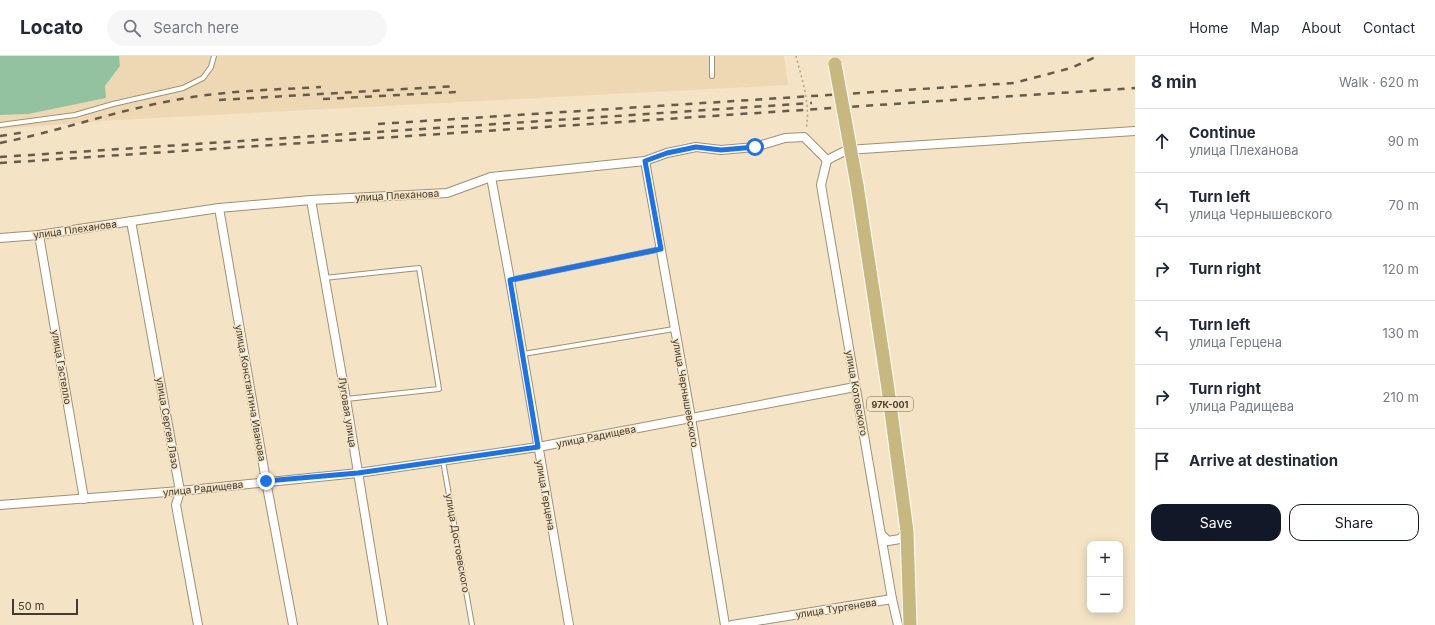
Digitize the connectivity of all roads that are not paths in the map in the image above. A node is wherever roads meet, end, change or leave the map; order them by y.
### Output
1 (214, 56) edge
2 (712, 56) edge
3 (834, 60) edge
4 (712, 76) dead end
5 (0, 125) edge
6 (1135, 131) edge
7 (827, 160) junction
8 (645, 161) junction
9 (491, 177) junction
10 (311, 200) junction
11 (219, 208) junction
12 (131, 221) junction
13 (39, 235) junction
14 (0, 238) edge
15 (661, 249) junction
16 (324, 278) junction
17 (510, 280) junction
18 (674, 329) junction
19 (523, 354) junction
20 (855, 387) junction
21 (346, 399) junction
22 (691, 418) junction
23 (538, 447) junction
24 (443, 461) junction
25 (358, 473) junction
26 (266, 481) junction
27 (180, 491) junction
28 (84, 499) junction
29 (0, 505) edge
30 (906, 532) junction
31 (882, 535) junction
32 (892, 599) junction
33 (198, 625) edge
34 (293, 625) edge
35 (383, 625) edge
36 (472, 625) edge
37 (568, 625) edge
38 (725, 625) edge
39 (732, 625) edge
40 (898, 625) edge
41 (910, 625) edge

1 - 5 lane
2 - 4 lane
3 - 30 main road, 97К-001, bridge
6 - 7 street
7 - 8 street, улица Плеханова
7 - 20 street, улица Котовского
8 - 9 street, улица Плеханова
8 - 15 street, улица Чернышевского
9 - 10 street, улица Плеханова
9 - 17 street, улица Герцена
10 - 11 street, улица Плеханова
10 - 16 street, Луговая улица
11 - 12 street, улица Плеханова
11 - 26 street, улица Константина Иванова
12 - 13 street, улица Плеханова
12 - 27 street, улица Сергея Лазо
13 - 14 street, улица Плеханова
13 - 28 street, улица Гастелло
15 - 17 lane
15 - 18 street, улица Чернышевского
16 - 21 street, Луговая улица
16 - 21 lane
17 - 19 street, улица Герцена
18 - 19 lane
18 - 22 street, улица Чернышевского
19 - 23 street, улица Герцена
20 - 22 street, улица Радищева
20 - 31 street, улица Котовского
21 - 25 street, Луговая улица
22 - 23 street, улица Радищева
22 - 38 street, улица Чернышевского
23 - 24 street, улица Радищева
23 - 37 street, улица Герцена
24 - 25 street, улица Радищева
24 - 36 lane, улица Достоевского
25 - 26 street, улица Радищева
25 - 35 street, Луговая улица
26 - 27 street, улица Радищева
26 - 34 street, улица Константина Иванова
27 - 28 street, улица Радищева
27 - 33 street, улица Сергея Лазо
28 - 29 street, улица Радищева
30 - 31 street
30 - 41 main road, 97К-001
31 - 32 street, улица Котовского
32 - 39 street, улица Тургенева
32 - 40 street, улица Котовского

